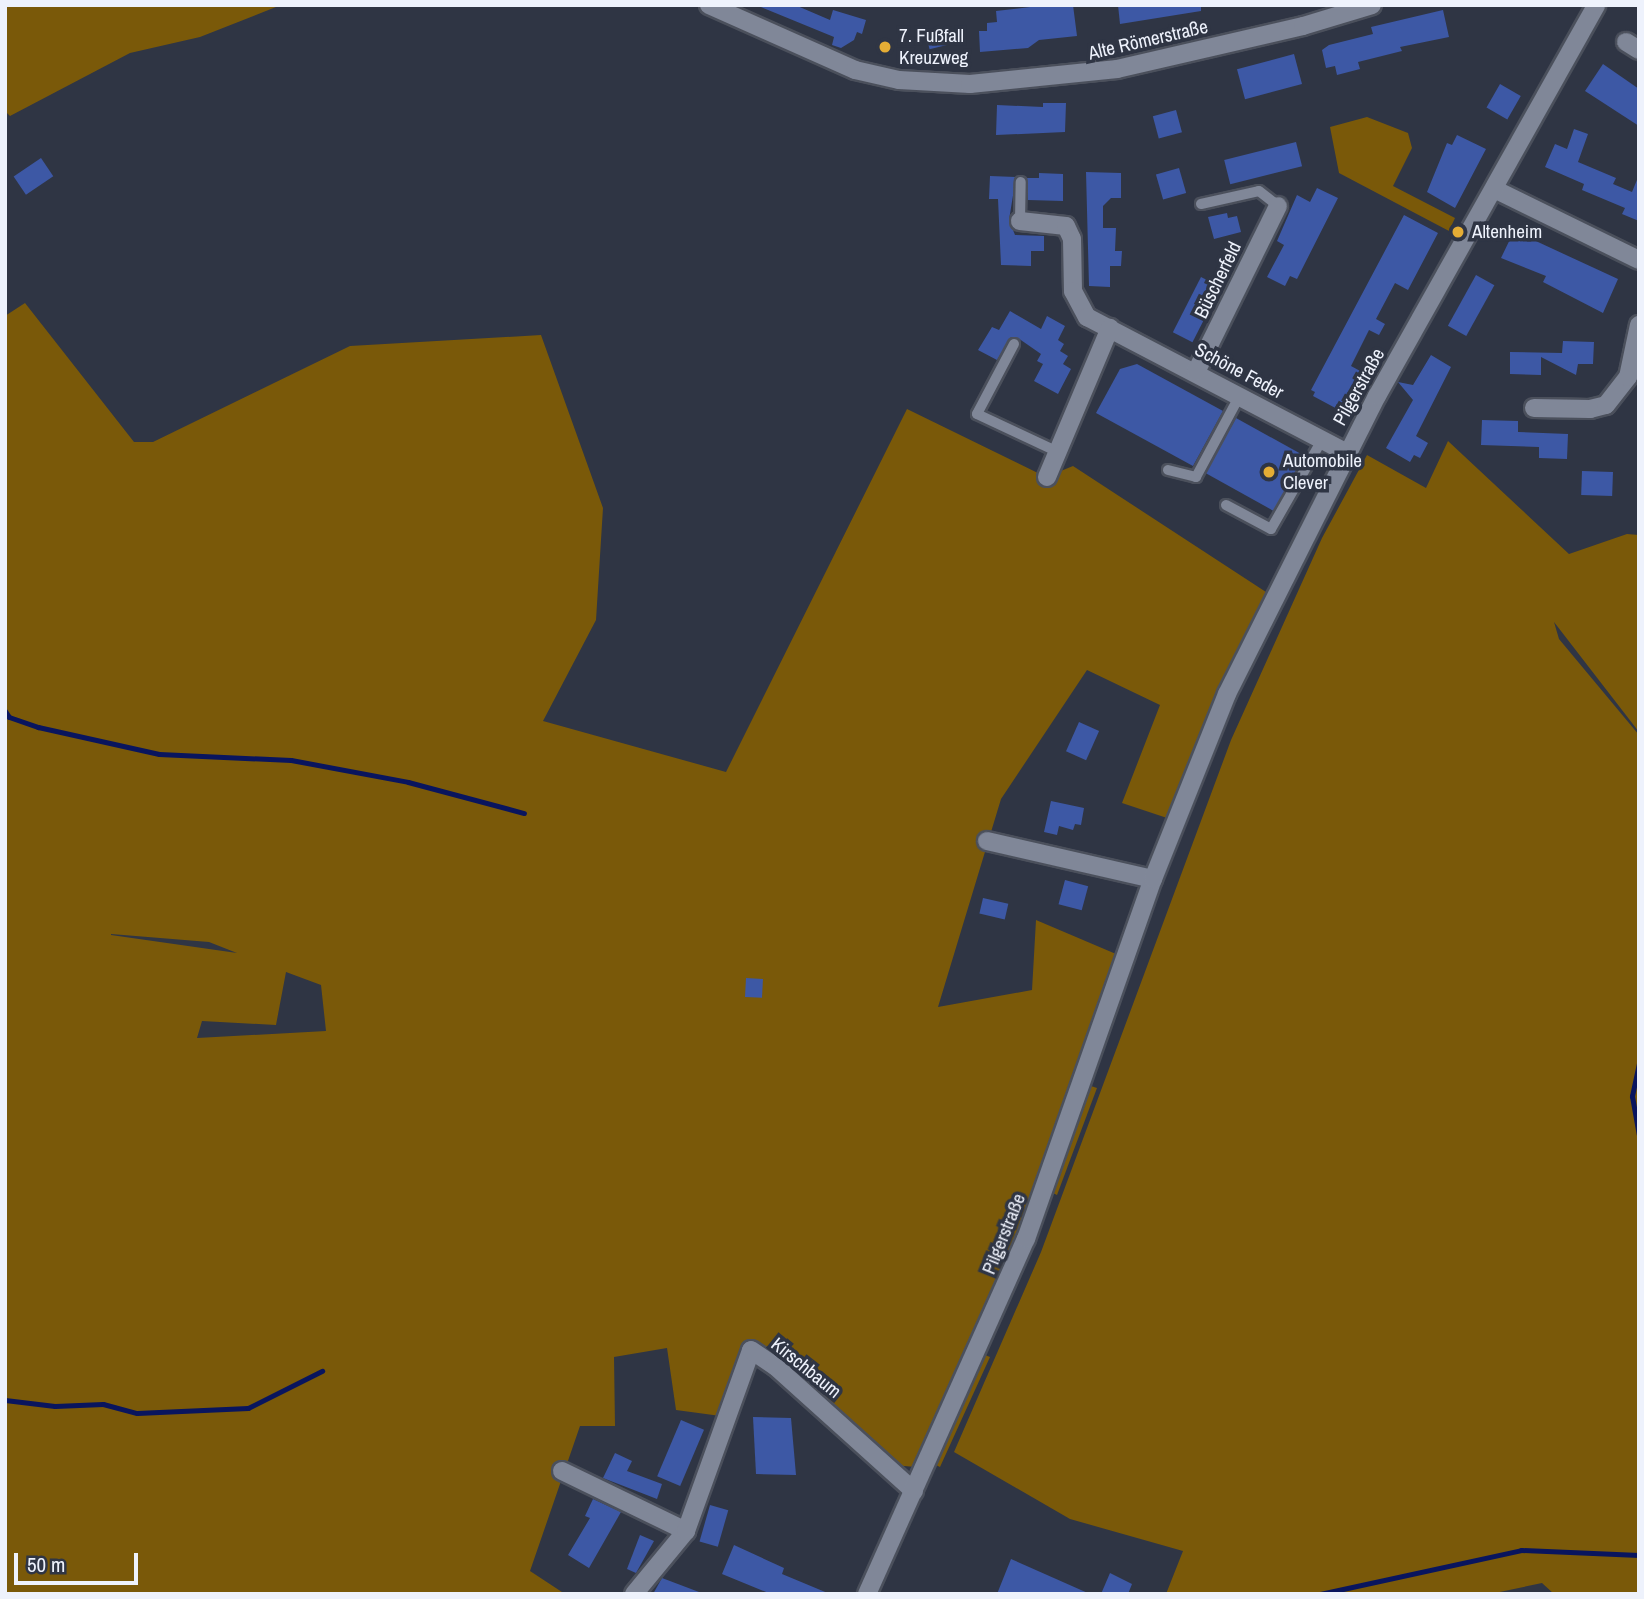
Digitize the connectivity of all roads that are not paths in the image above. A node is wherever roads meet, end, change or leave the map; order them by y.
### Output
1 (709, 5) edge
2 (1372, 5) edge
3 (1596, 5) edge
4 (1021, 182) dead end
5 (1494, 189) junction
6 (1201, 204) dead end
7 (1278, 206) joint
8 (1020, 221) joint
9 (1639, 260) edge
10 (1639, 325) edge
11 (1110, 328) junction
12 (1014, 344) dead end
13 (1196, 372) junction
14 (1240, 395) junction
15 (1534, 408) dead end
16 (1322, 440) junction
17 (1058, 452) junction
18 (1347, 453) junction
19 (1168, 470) dead end
20 (1047, 477) dead end
21 (1226, 505) dead end
22 (987, 841) dead end
23 (1153, 879) junction
24 (562, 1471) dead end
25 (914, 1491) junction
26 (686, 1531) junction
27 (635, 1594) edge
28 (867, 1594) edge

1 - 2 street, Alte Römerstraße
3 - 5 street, Pilgerstraße
4 - 8 lane
5 - 9 street
5 - 18 street, Pilgerstraße
6 - 7 lane
7 - 13 street, Büscherfeld
8 - 11 street, Schöne Feder
10 - 15 street
11 - 13 street, Schöne Feder
11 - 17 street
12 - 17 lane
13 - 14 street, Schöne Feder
14 - 16 street, Schöne Feder
14 - 19 lane
16 - 18 street, Schöne Feder
16 - 21 lane
17 - 20 street
18 - 23 street, Pilgerstraße
22 - 23 street
23 - 25 street, Pilgerstraße
24 - 26 street
25 - 26 street, Kirschbaum
25 - 28 street, Pilgerstraße
26 - 27 street, Kirschbaum

